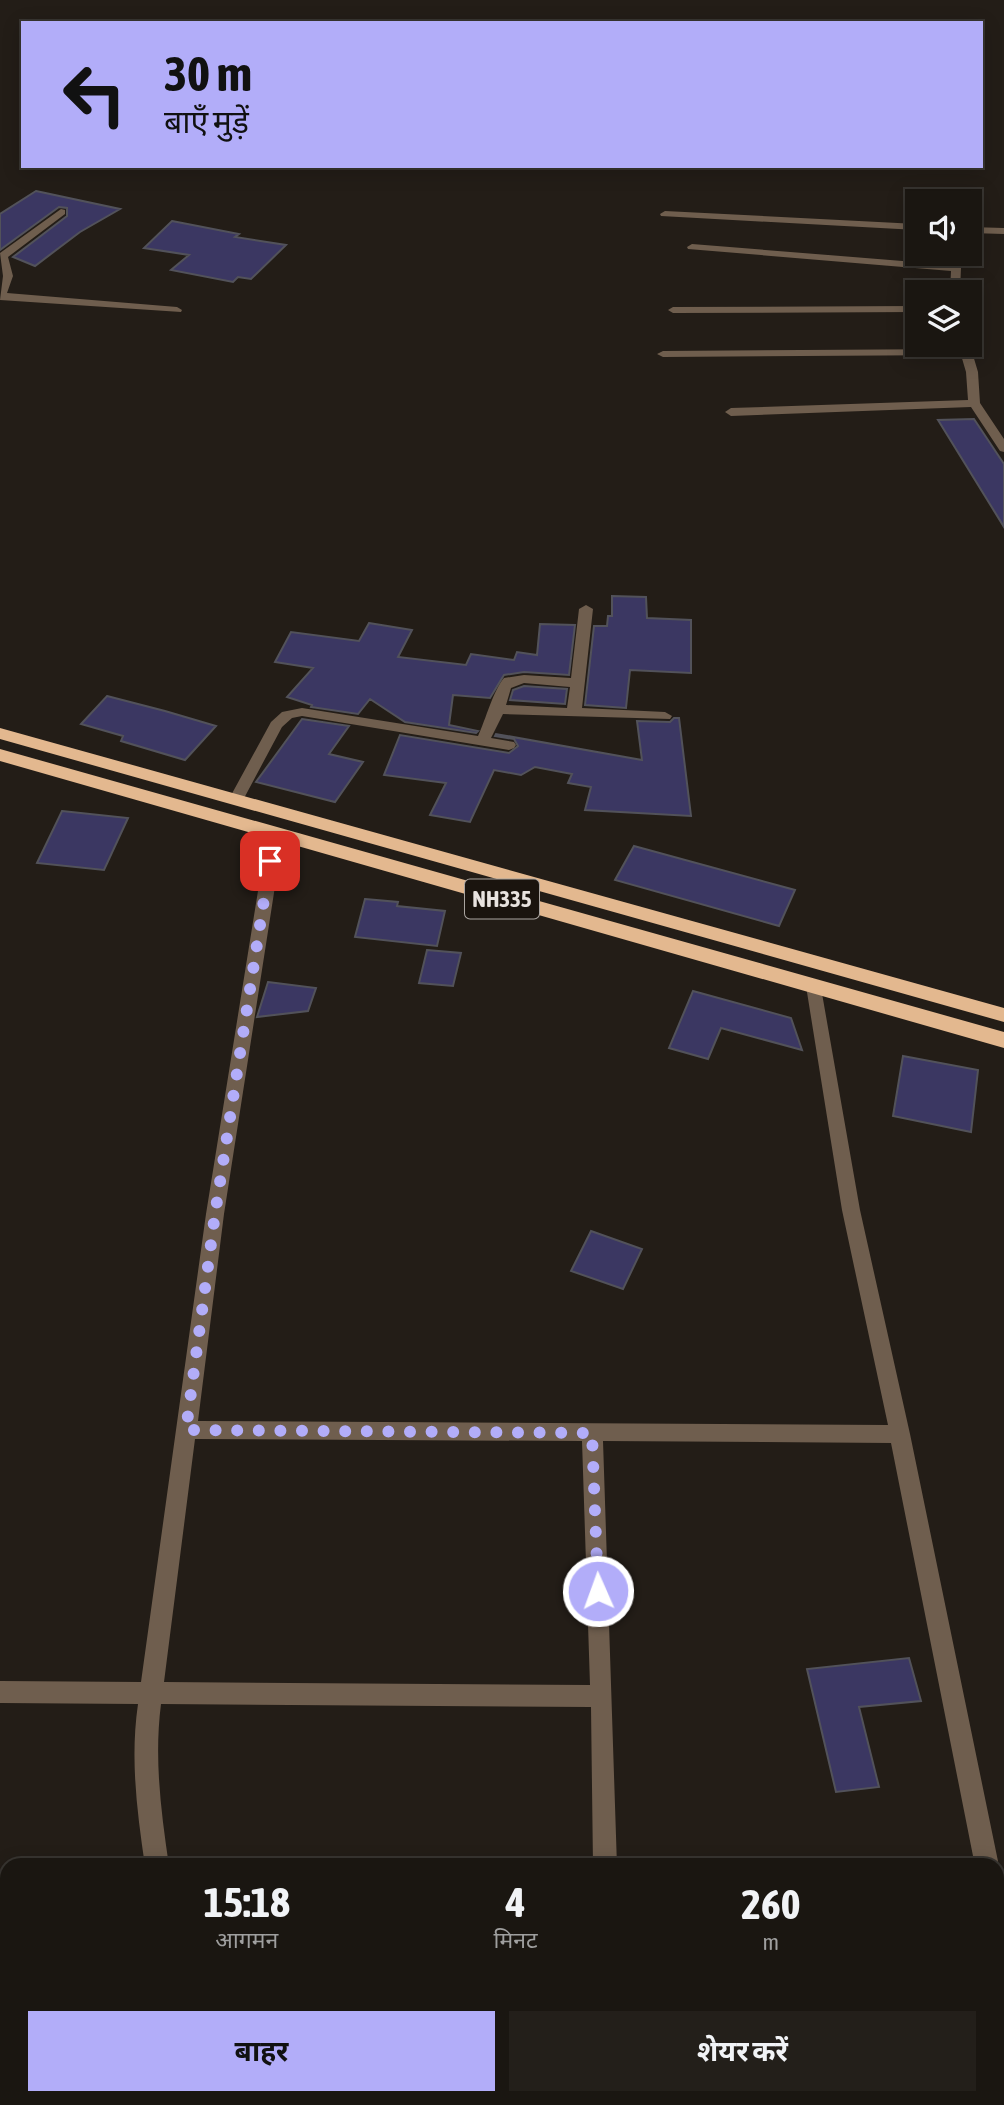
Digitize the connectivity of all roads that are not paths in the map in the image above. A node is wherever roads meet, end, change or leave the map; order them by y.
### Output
1 (61, 212) dead end
2 (665, 214) dead end
3 (905, 227) edge
4 (982, 230) edge
5 (1004, 231) edge
6 (692, 247) dead end
7 (956, 268) joint
8 (956, 280) edge
9 (0, 296) edge
10 (905, 309) edge
11 (177, 310) dead end
12 (673, 310) dead end
13 (905, 350) edge
14 (663, 354) dead end
15 (967, 357) edge
16 (974, 403) junction
17 (731, 412) dead end
18 (1004, 425) edge
19 (988, 426) junction
20 (1004, 448) edge
21 (586, 609) dead end
22 (578, 683) junction
23 (498, 709) junction
24 (574, 713) junction
25 (665, 716) dead end
26 (0, 733) edge
27 (483, 740) junction
28 (509, 745) dead end
29 (0, 755) edge
30 (237, 799) junction
31 (275, 835) junction
32 (814, 986) junction
33 (1004, 1015) edge
34 (1004, 1040) edge
35 (186, 1430) junction
36 (592, 1433) junction
37 (900, 1434) junction
38 (0, 1692) edge
39 (150, 1692) junction
40 (602, 1696) junction
41 (156, 1858) edge
42 (605, 1858) edge
43 (985, 1858) edge

1 - 9 street
2 - 3 street
4 - 5 street
6 - 7 street
7 - 8 street
9 - 11 street
10 - 12 street
13 - 14 street
15 - 16 street
16 - 17 street
16 - 19 street
18 - 19 street
19 - 20 street
21 - 22 street
22 - 23 street
22 - 24 street
23 - 24 street
23 - 27 street
24 - 25 street
26 - 30 highway, NH335
27 - 28 street
27 - 30 street
29 - 31 highway, NH335
30 - 33 highway, NH335
31 - 32 highway, NH335
31 - 35 street
32 - 34 highway, NH335
32 - 37 street
35 - 36 street
35 - 39 street
36 - 37 street
36 - 40 street
37 - 43 street
38 - 39 street
39 - 40 street
39 - 41 street
40 - 42 street

